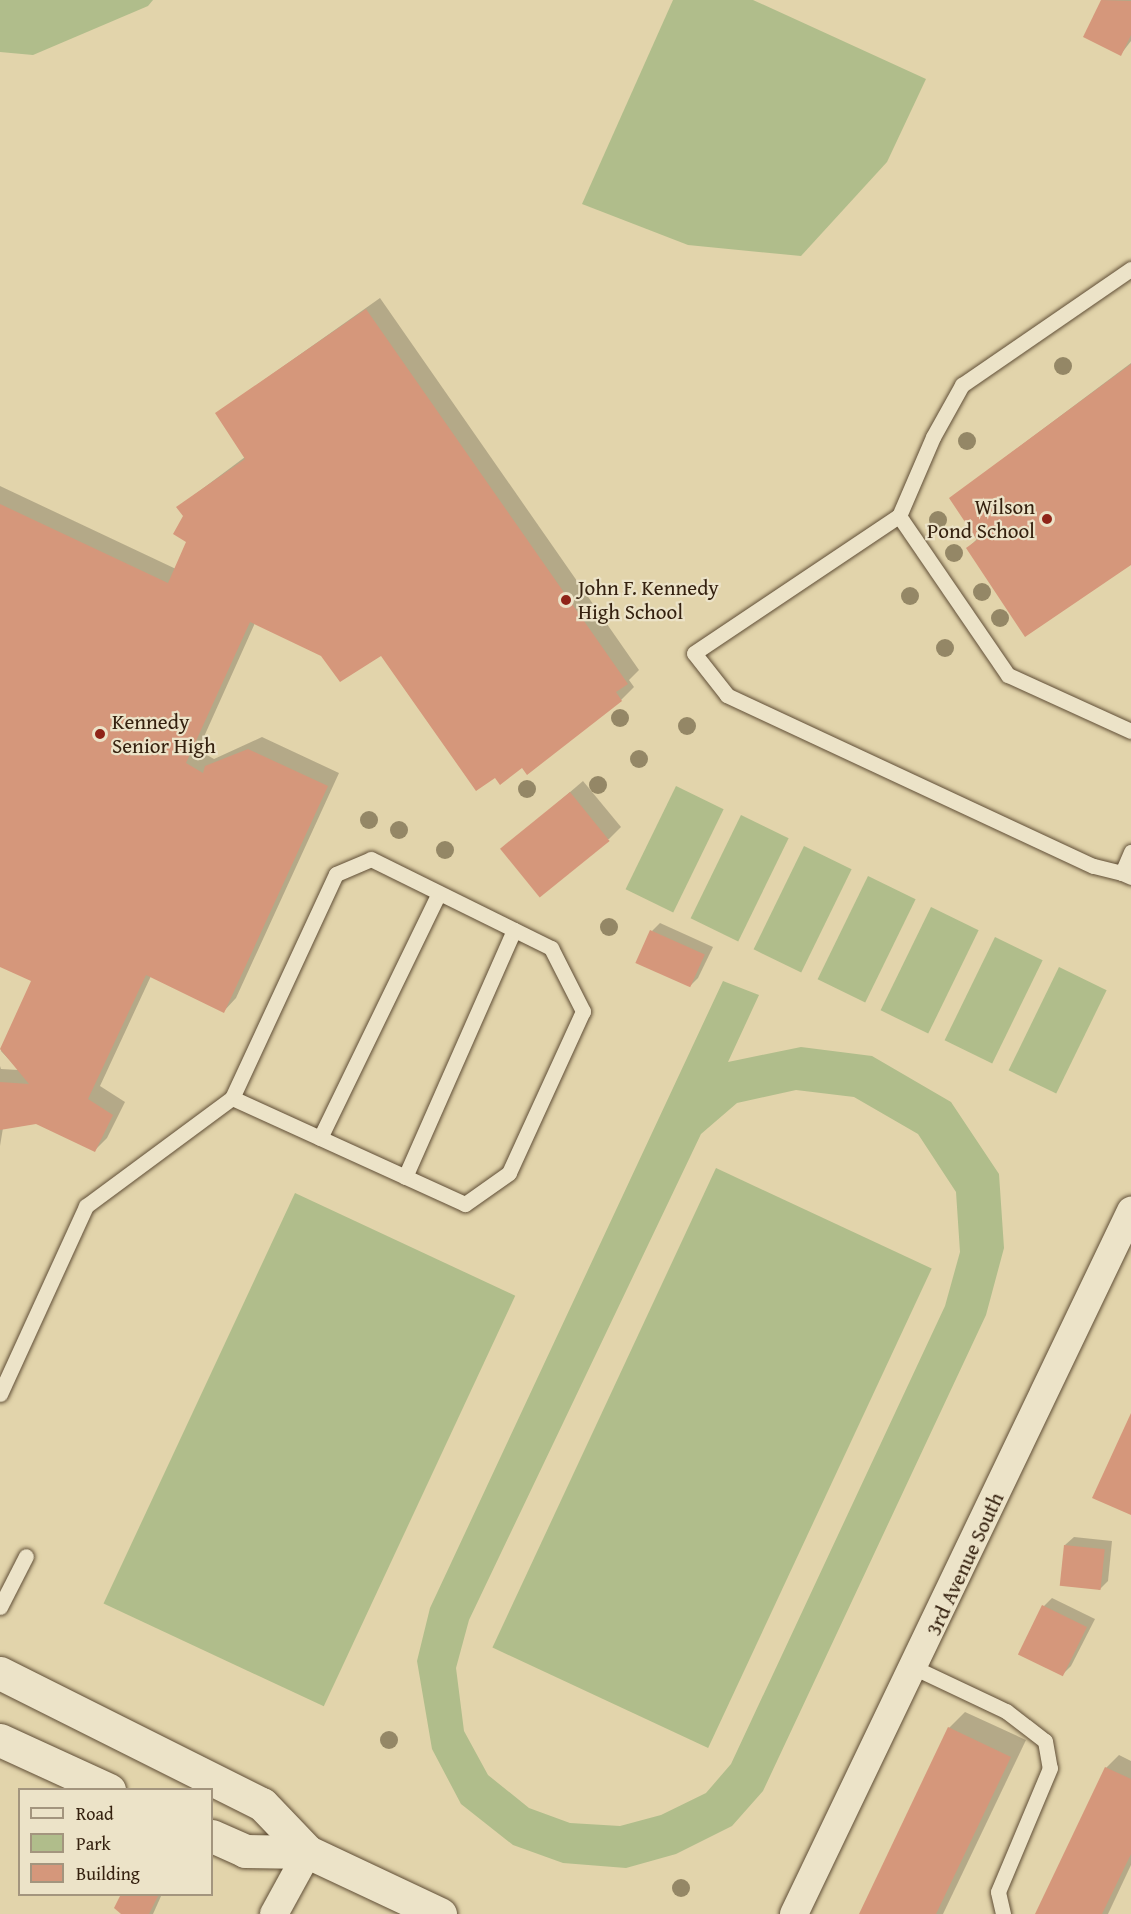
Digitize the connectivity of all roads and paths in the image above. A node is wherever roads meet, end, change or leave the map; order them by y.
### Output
1 (1131, 268) edge
2 (898, 516) junction
3 (1131, 731) edge
4 (1131, 852) edge
5 (1126, 875) edge
6 (440, 892) junction
7 (514, 930) junction
8 (232, 1098) junction
9 (320, 1138) junction
10 (405, 1177) junction
11 (1131, 1211) edge
12 (0, 1394) edge
13 (26, 1556) dead end
14 (0, 1607) edge
15 (915, 1668) junction
16 (0, 1673) edge
17 (0, 1740) edge
18 (105, 1788) edge
19 (213, 1836) edge
20 (308, 1852) junction
21 (274, 1914) edge
22 (440, 1914) edge
23 (794, 1914) edge
24 (1003, 1914) edge

1 - 2 lane
2 - 3 lane
2 - 5 lane
4 - 5 lane
6 - 7 lane
6 - 8 lane
6 - 9 lane
7 - 10 lane
7 - 10 lane
8 - 9 lane
8 - 12 lane
9 - 10 lane
11 - 15 street, 3rd Avenue South
13 - 14 lane
15 - 23 street, 3rd Avenue South
15 - 24 lane
16 - 20 main road
17 - 18 main road
19 - 20 main road
20 - 21 street
20 - 22 main road

